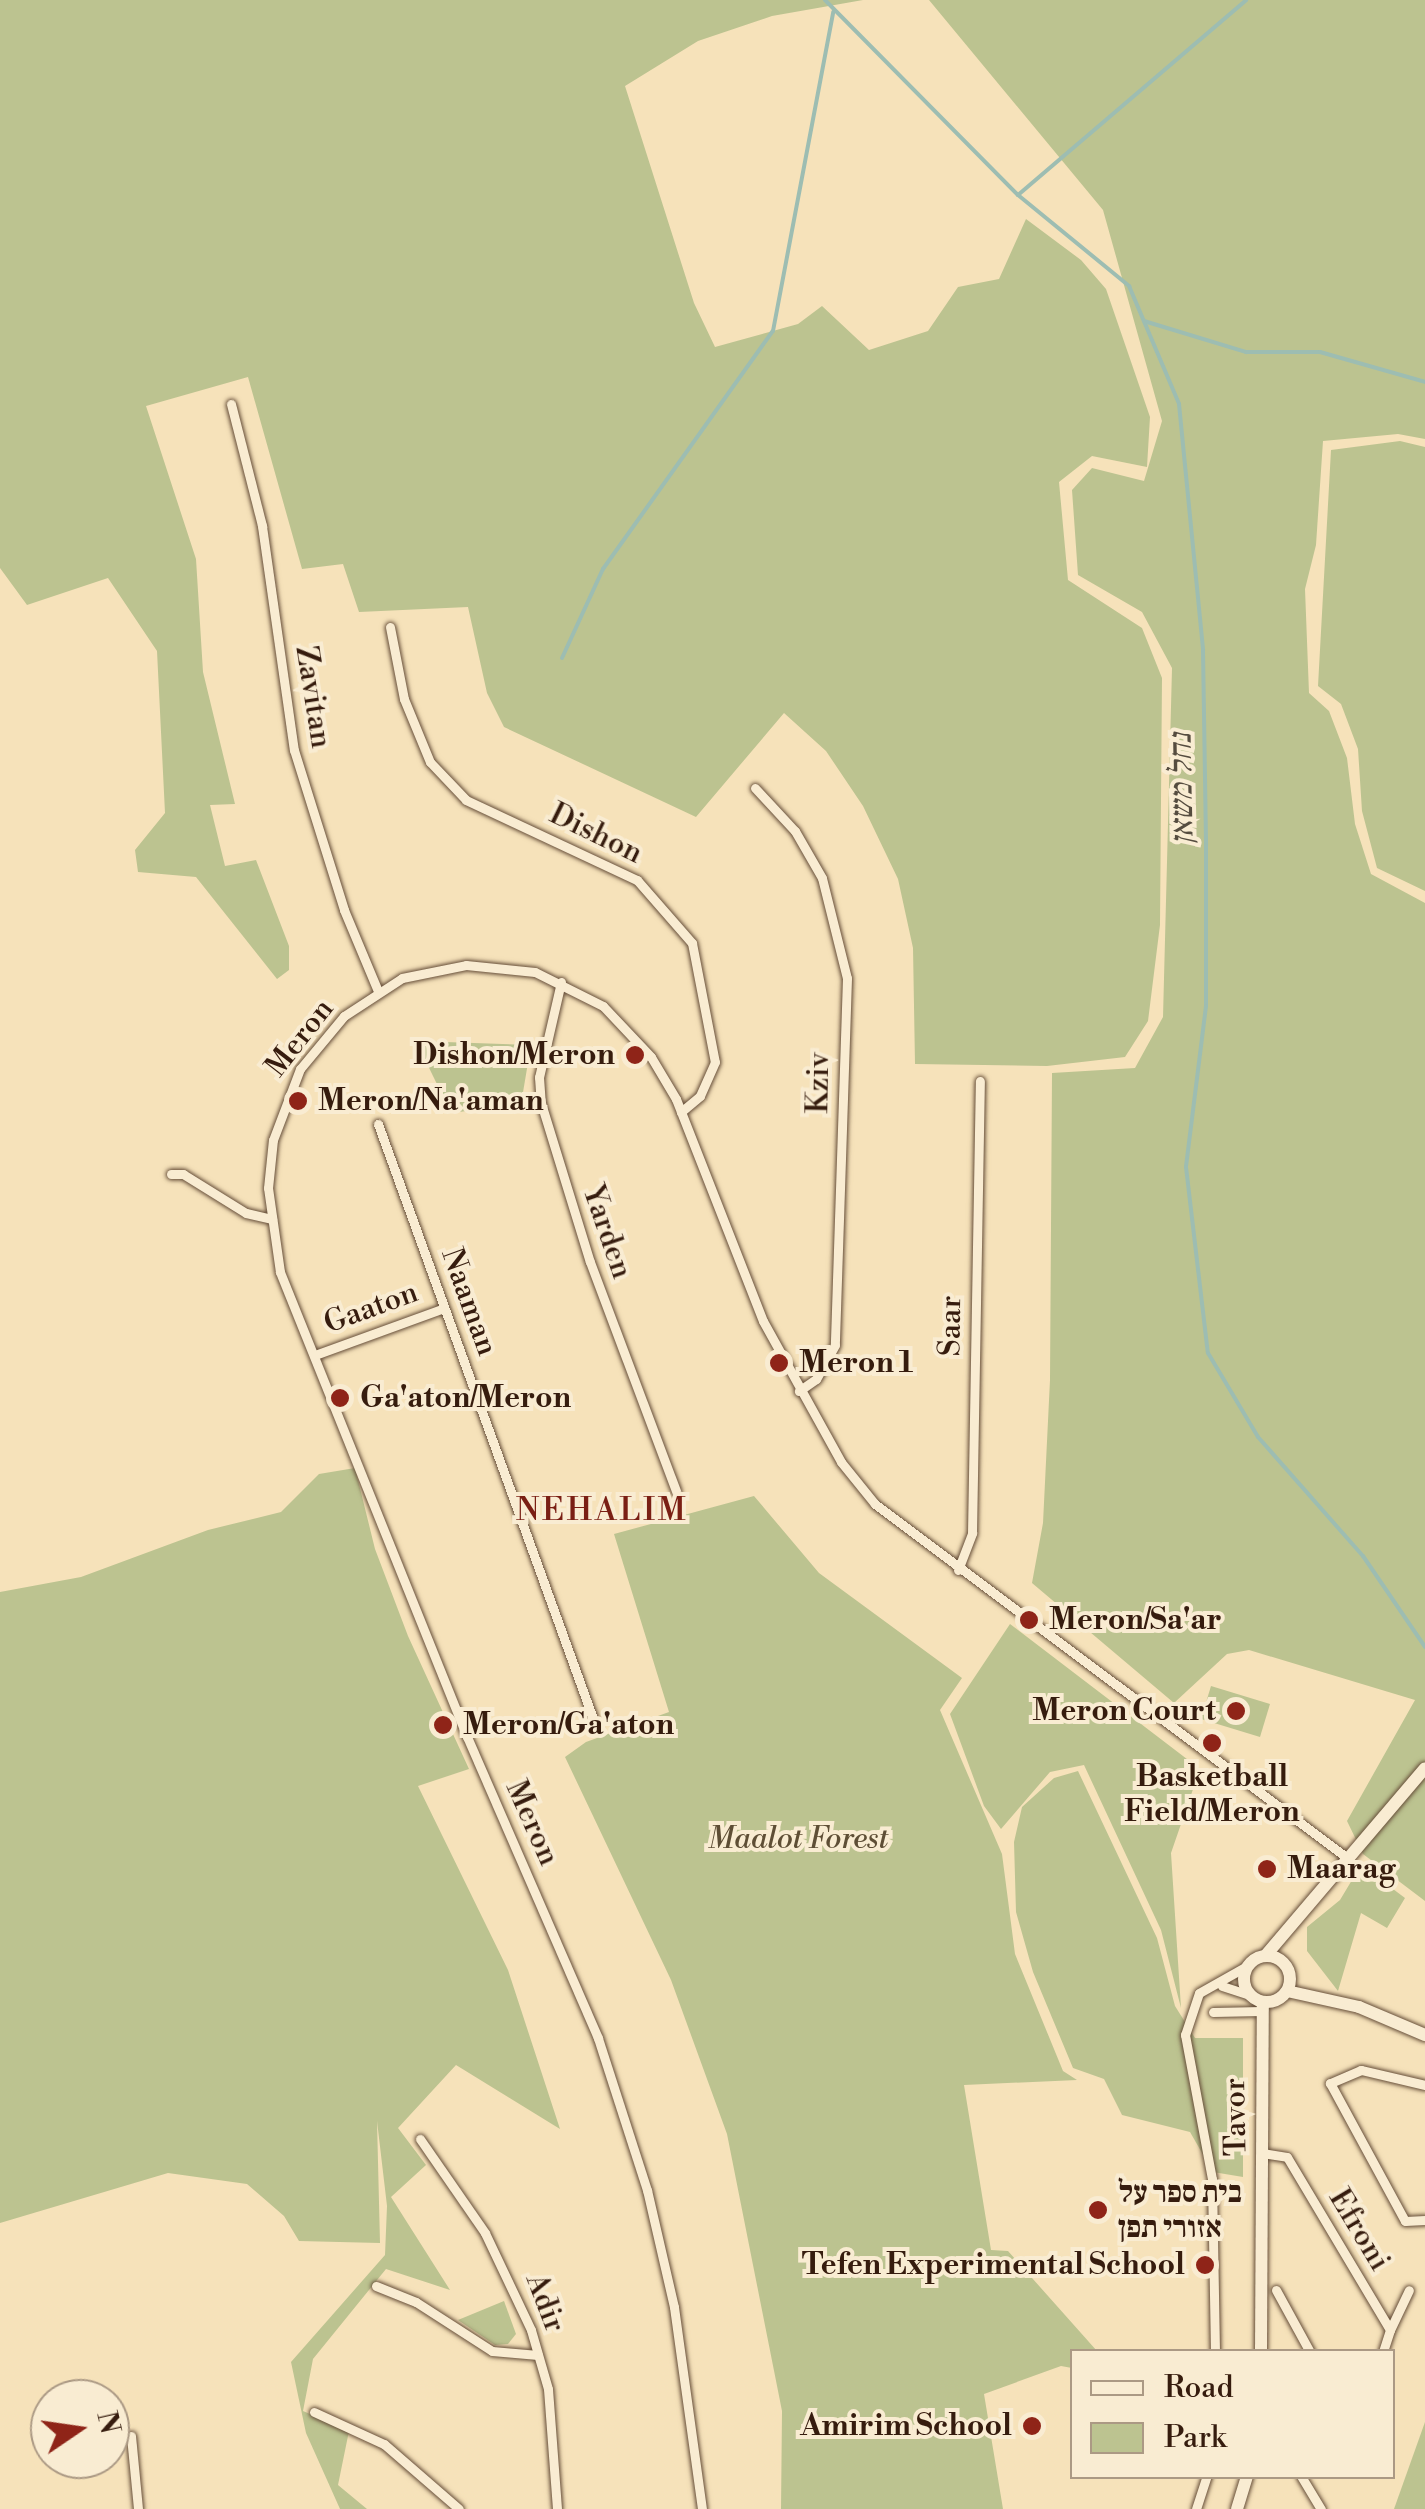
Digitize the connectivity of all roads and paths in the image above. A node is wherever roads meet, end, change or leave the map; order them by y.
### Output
1 (231, 404) dead end
2 (390, 628) dead end
3 (755, 788) dead end
4 (562, 982) junction
5 (377, 989) junction
6 (980, 1081) dead end
7 (681, 1112) junction
8 (378, 1124) dead end
9 (171, 1174) dead end
10 (272, 1219) junction
11 (444, 1308) junction
12 (315, 1355) junction
13 (799, 1390) junction
14 (676, 1491) dead end
15 (958, 1570) junction
16 (595, 1724) dead end
17 (1425, 1768) edge
18 (1346, 1857) junction
19 (1266, 1955) junction
20 (1247, 1966) junction
21 (1222, 1986) junction
22 (1287, 1991) junction
23 (1250, 1995) junction
24 (1263, 2006) junction
25 (1213, 2012) dead end
26 (1425, 2035) edge
27 (1425, 2086) edge
28 (420, 2139) dead end
29 (1262, 2153) junction
30 (1425, 2220) edge
31 (376, 2286) dead end
32 (1276, 2290) dead end
33 (1408, 2290) dead end
34 (1390, 2330) junction
35 (1214, 2349) edge
36 (1261, 2349) edge
37 (1308, 2349) edge
38 (1384, 2349) edge
39 (538, 2355) junction
40 (314, 2412) dead end
41 (132, 2436) dead end
42 (1205, 2479) edge
43 (1246, 2479) edge
44 (1302, 2479) edge
45 (138, 2509) edge
46 (459, 2509) edge
47 (557, 2509) edge
48 (702, 2509) edge
49 (1196, 2509) edge
50 (1238, 2509) edge
51 (1322, 2509) edge

1 - 5 street, Zavitan
2 - 7 street, Dishon
3 - 13 street, Kziv
4 - 5 street, Meron
4 - 7 street, Meron
4 - 14 street, Yarden
5 - 10 street, Meron
6 - 15 street, Saar
7 - 13 street, Meron
8 - 11 street, Naaman
9 - 10 street
10 - 12 street, Meron
11 - 12 street, Gaaton
11 - 16 street, Naaman
12 - 48 street, Meron
13 - 15 street, Meron
15 - 18 street, Meron
17 - 18 street
18 - 19 street
19 - 20 street
19 - 22 street
20 - 21 street
20 - 23 street
21 - 23 street
21 - 35 street
22 - 24 street
22 - 26 street
23 - 24 street
24 - 25 street
24 - 29 street, Tavor
27 - 30 street
28 - 39 street, Adir
29 - 34 street, Efroni
29 - 36 street, Tavor
31 - 39 street
32 - 37 street
33 - 34 street
34 - 38 street
39 - 47 street, Adir
40 - 46 street
41 - 45 street
42 - 49 street
43 - 50 street
44 - 51 street

